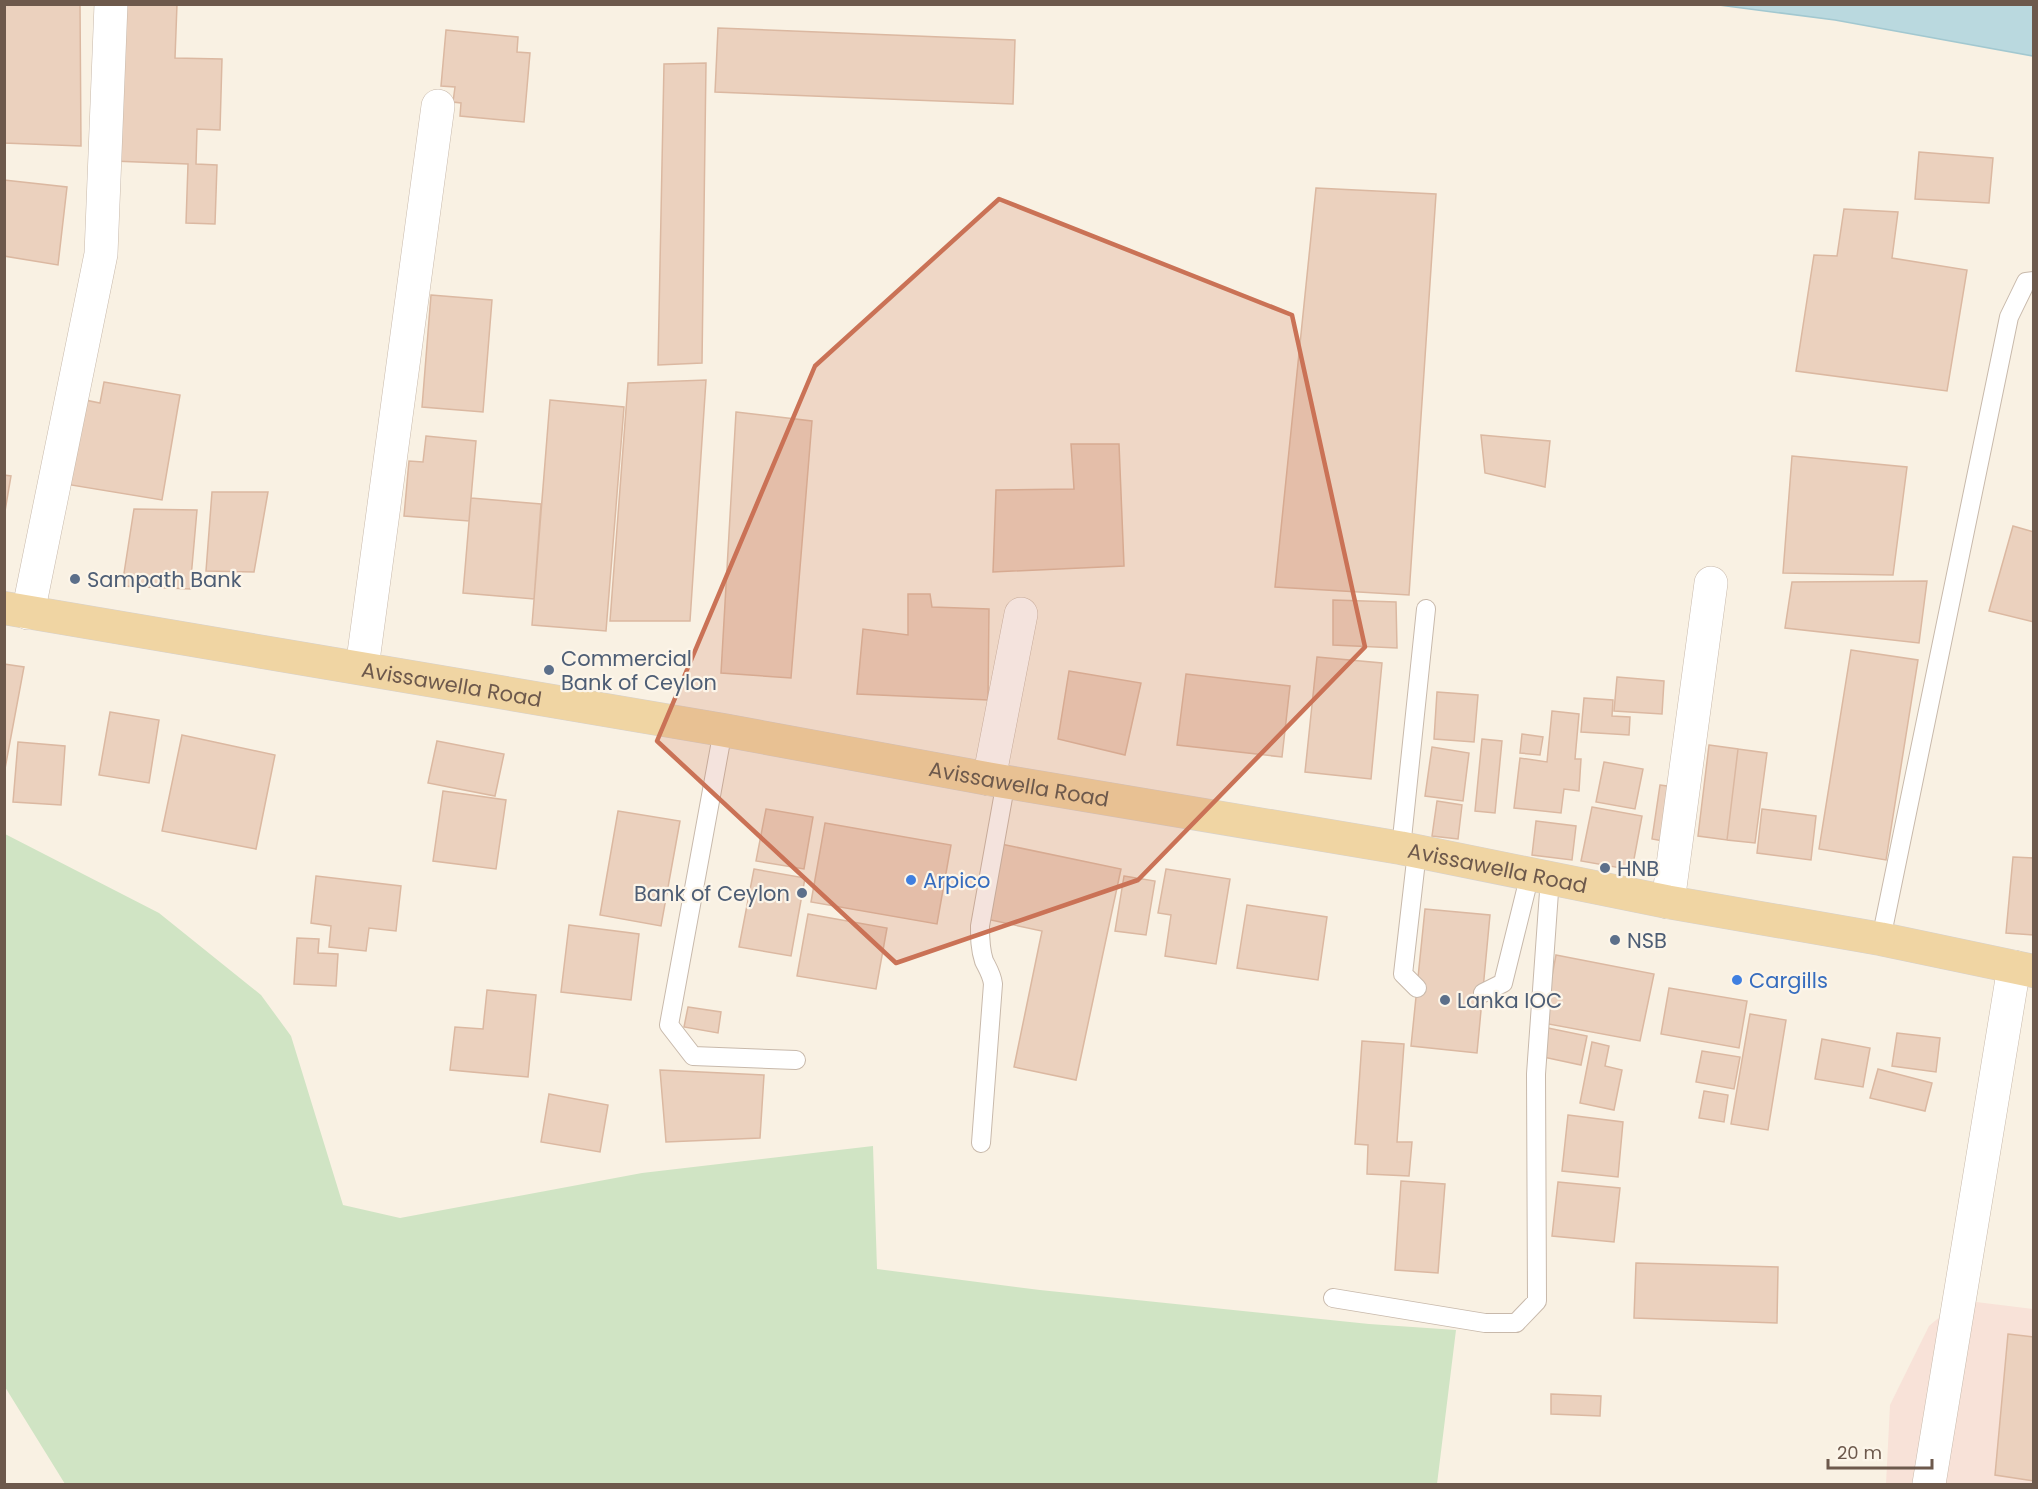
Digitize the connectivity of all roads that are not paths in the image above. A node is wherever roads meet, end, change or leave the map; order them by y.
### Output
1 (111, 4) edge
2 (438, 106) dead end
3 (2034, 282) edge
4 (1710, 583) dead end
5 (1426, 609) dead end
6 (16, 611) edge
7 (1021, 614) dead end
8 (362, 668) junction
9 (723, 730) junction
10 (998, 780) junction
11 (1409, 850) junction
12 (1540, 876) junction
13 (1668, 902) junction
14 (1881, 939) junction
15 (2024, 969) edge
16 (1417, 988) dead end
17 (1483, 993) dead end
18 (796, 1060) dead end
19 (981, 1143) dead end
20 (1333, 1298) dead end
21 (1929, 1485) edge

1 - 6 street
2 - 8 street
3 - 14 lane
4 - 13 street
5 - 11 lane
6 - 8 main road, Avissawella Road
7 - 10 street
8 - 9 main road, Avissawella Road
9 - 10 main road, Avissawella Road
9 - 18 lane
10 - 11 main road, Avissawella Road
10 - 19 lane
11 - 12 main road, Avissawella Road
11 - 16 lane
12 - 13 main road, Avissawella Road
12 - 17 lane
12 - 20 lane
13 - 14 main road, Avissawella Road
14 - 15 main road, Avissawella Road
15 - 21 street

